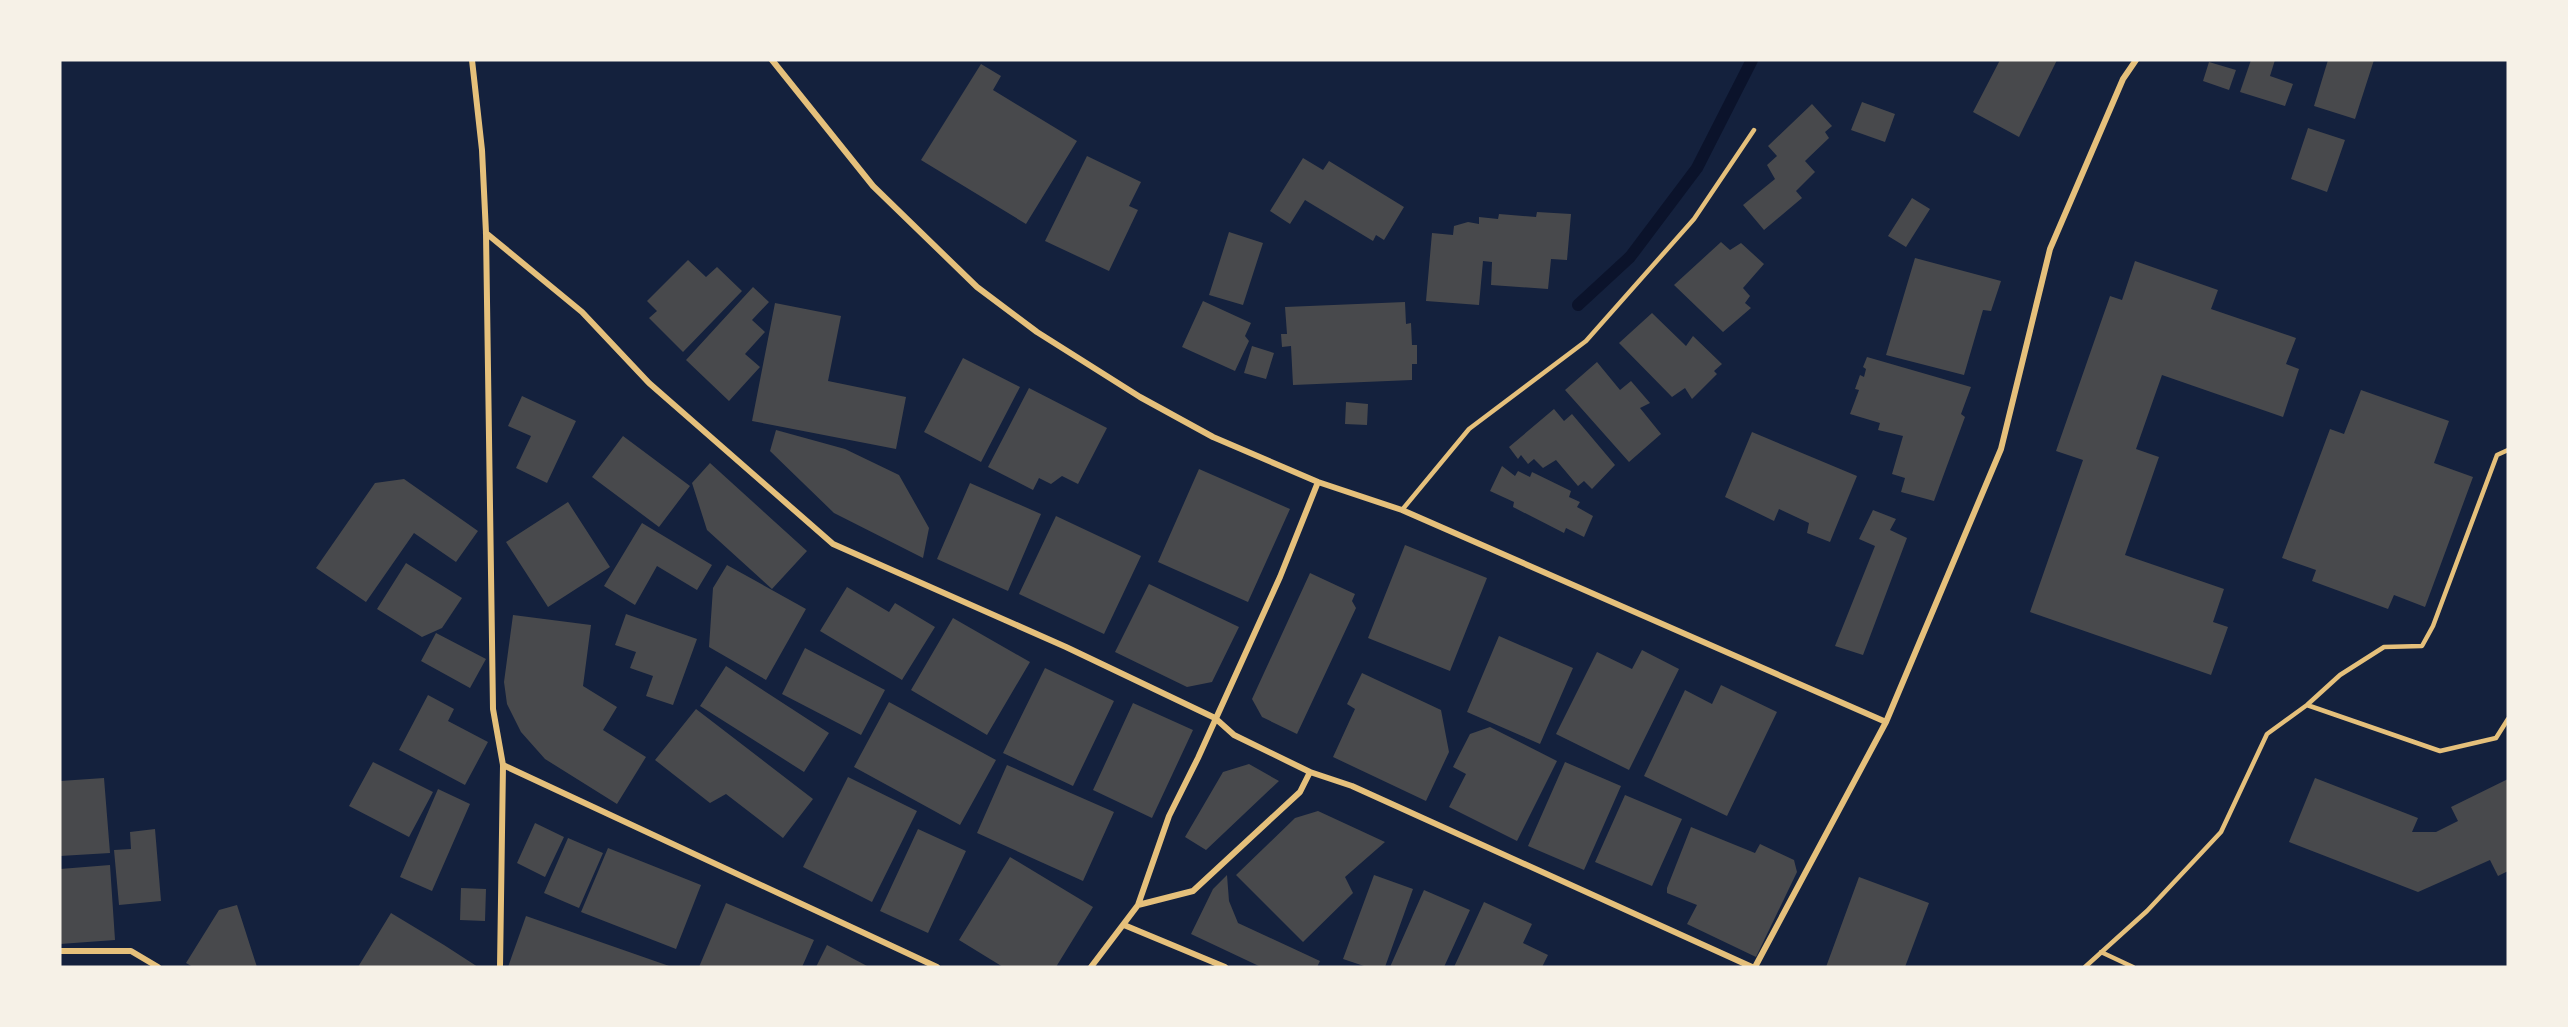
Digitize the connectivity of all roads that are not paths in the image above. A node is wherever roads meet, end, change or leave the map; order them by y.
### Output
1 (472, 60) edge
2 (771, 60) edge
3 (2136, 60) edge
4 (1754, 130) dead end
5 (486, 233) junction
6 (2508, 450) edge
7 (1318, 482) junction
8 (1402, 510) junction
9 (2307, 705) junction
10 (1215, 718) junction
11 (2508, 719) edge
12 (1886, 722) junction
13 (503, 765) junction
14 (1310, 772) junction
15 (1138, 905) junction
16 (1124, 925) junction
17 (60, 951) edge
18 (2101, 952) junction
19 (158, 967) edge
20 (500, 967) edge
21 (937, 967) edge
22 (1091, 967) edge
23 (1225, 967) edge
24 (1753, 967) edge
25 (2085, 967) edge
26 (2133, 967) edge

1 - 5 street
2 - 7 street
3 - 12 street
4 - 8 lane
5 - 10 street
5 - 13 street
6 - 9 lane
7 - 8 street
7 - 10 street
8 - 12 street
9 - 11 lane
9 - 18 lane
10 - 14 street
10 - 15 street
12 - 24 street
13 - 20 street
13 - 21 street
14 - 15 street
14 - 24 street
15 - 16 street
16 - 22 street
16 - 23 street
17 - 19 street
18 - 25 lane
18 - 26 lane

